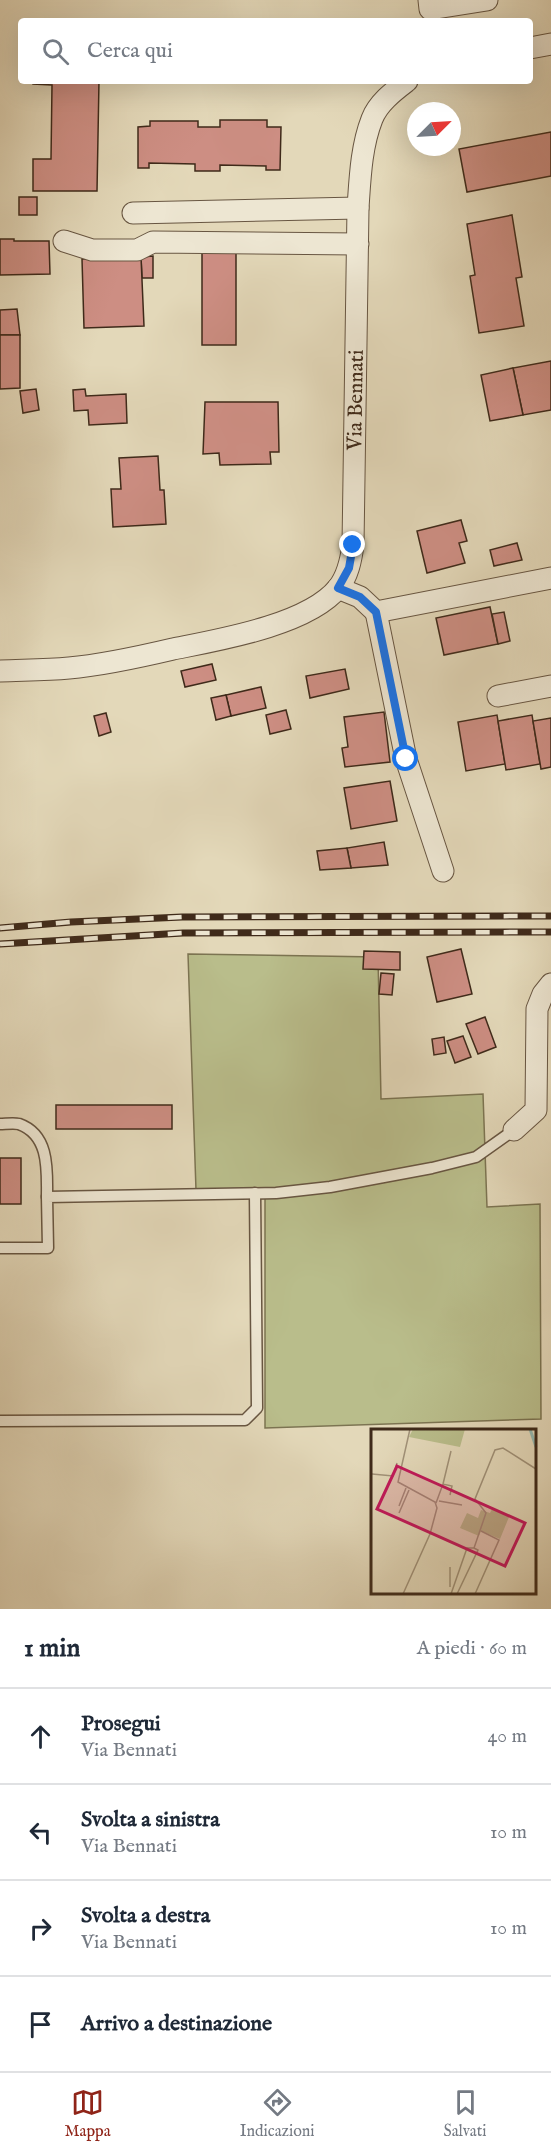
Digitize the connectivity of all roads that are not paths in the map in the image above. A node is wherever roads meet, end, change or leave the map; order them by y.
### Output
1 (487, 0) edge
2 (430, 10) edge
3 (551, 44) edge
4 (533, 47) edge
5 (403, 84) edge
6 (358, 208) junction
7 (133, 213) dead end
8 (64, 241) dead end
9 (358, 244) junction
10 (551, 578) edge
11 (338, 588) junction
12 (376, 612) junction
13 (0, 671) edge
14 (551, 686) edge
15 (498, 696) dead end
16 (443, 872) dead end
17 (551, 984) edge
18 (0, 1124) edge
19 (514, 1130) joint
20 (255, 1193) junction
21 (47, 1197) junction
22 (0, 1248) edge
23 (0, 1421) edge

1 - 2 street
3 - 4 street
5 - 6 street, Via Bennati
6 - 7 street
6 - 9 street, Via Bennati
8 - 9 street
9 - 11 street, Via Bennati
10 - 12 street
11 - 12 street
11 - 13 street, Via Bennati
12 - 16 street
14 - 15 street
17 - 19 street
18 - 21 lane
19 - 20 lane
20 - 21 lane
20 - 23 lane
21 - 22 lane

